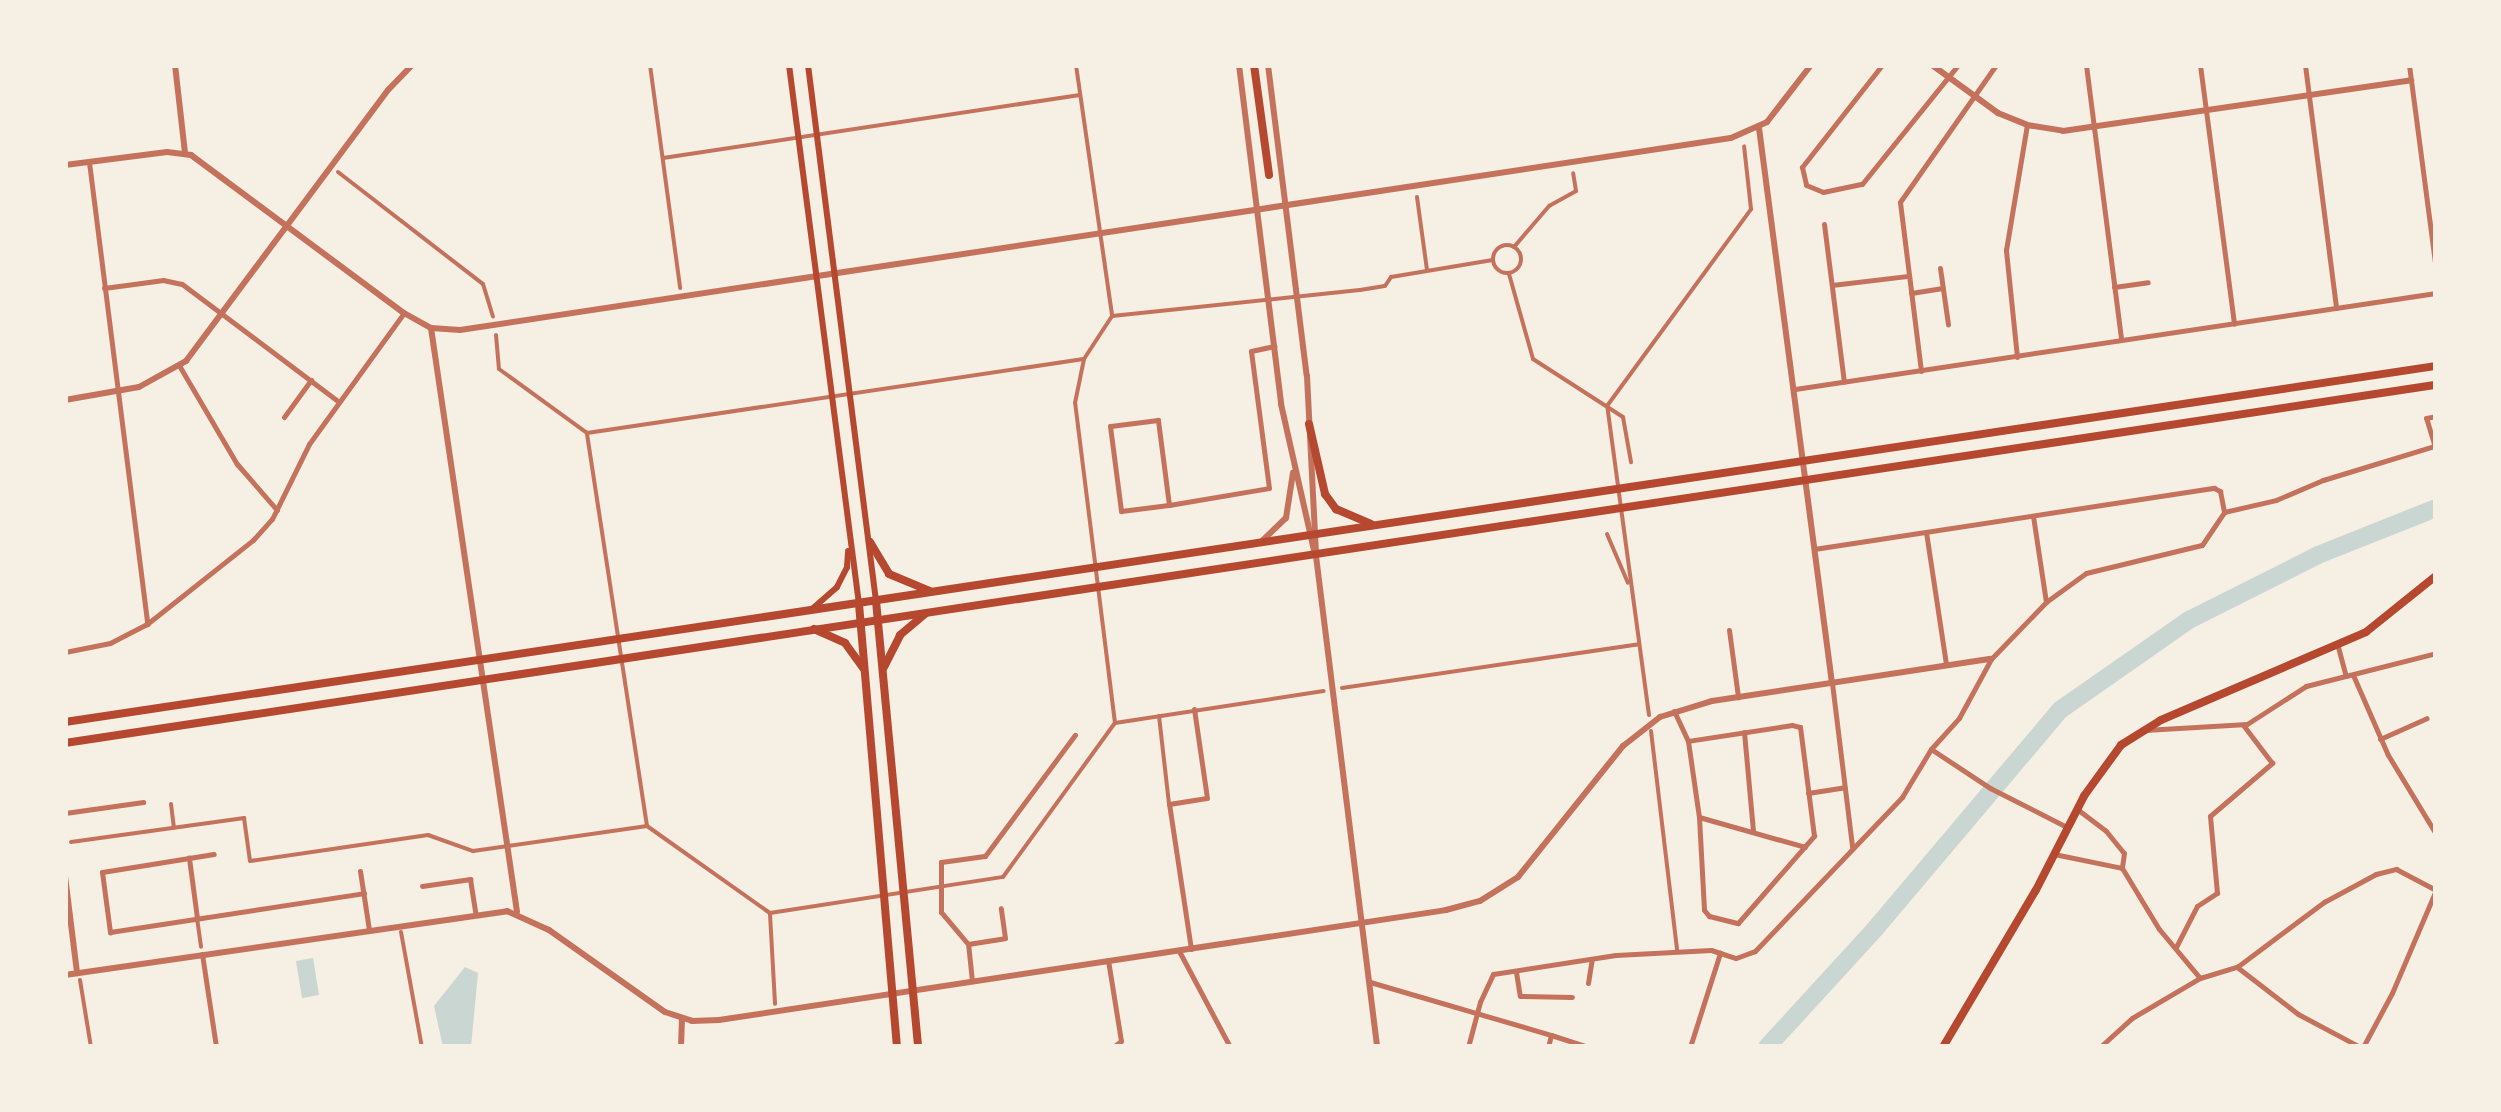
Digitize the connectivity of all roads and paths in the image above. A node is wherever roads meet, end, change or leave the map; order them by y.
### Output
1 (175, 65) edge
2 (412, 65) edge
3 (650, 65) edge
4 (788, 65) edge
5 (808, 65) edge
6 (1076, 65) edge
7 (1238, 65) edge
8 (1254, 65) edge
9 (1268, 65) edge
10 (1811, 65) edge
11 (1882, 65) edge
12 (1932, 65) edge
13 (1958, 65) edge
14 (1996, 65) edge
15 (2086, 65) edge
16 (2200, 65) edge
17 (2305, 65) edge
18 (2410, 65) edge
19 (1948, 77) junction
20 (2411, 80) junction
21 (1078, 96) junction
22 (1974, 96) junction
23 (2309, 96) junction
24 (2206, 112) junction
25 (2027, 125) junction
26 (1759, 128) junction
27 (2094, 129) junction
28 (1744, 146) dead end
29 (185, 153) junction
30 (663, 158) junction
31 (88, 162) junction
32 (65, 166) edge
33 (338, 172) dead end
34 (1573, 173) dead end
35 (1269, 175) dead end
36 (1417, 197) dead end
37 (1288, 206) junction
38 (1257, 211) junction
39 (1824, 224) dead end
40 (288, 225) junction
41 (1514, 246) junction
42 (1493, 260) junction
43 (1940, 268) dead end
44 (1426, 270) junction
45 (2436, 270) edge
46 (836, 274) junction
47 (1509, 274) junction
48 (1908, 276) junction
49 (816, 278) junction
50 (2148, 282) dead end
51 (1832, 285) junction
52 (2114, 287) junction
53 (104, 288) junction
54 (680, 288) dead end
55 (1943, 288) junction
56 (1910, 294) junction
57 (2436, 294) edge
58 (2336, 308) junction
59 (404, 313) junction
60 (224, 314) junction
61 (493, 316) dead end
62 (1112, 316) junction
63 (1948, 324) dead end
64 (2234, 324) junction
65 (432, 328) junction
66 (496, 336) dead end
67 (2122, 341) junction
68 (1274, 346) junction
69 (2016, 357) junction
70 (1084, 360) junction
71 (2435, 366) edge
72 (180, 367) junction
73 (1921, 372) junction
74 (312, 380) junction
75 (1844, 382) junction
76 (2436, 385) edge
77 (1794, 389) junction
78 (118, 392) junction
79 (65, 400) edge
80 (338, 402) junction
81 (1607, 406) junction
82 (2436, 416) edge
83 (284, 417) dead end
84 (1309, 424) junction
85 (587, 433) junction
86 (2435, 447) edge
87 (1804, 459) junction
88 (1631, 462) dead end
89 (1294, 467) junction
90 (1806, 482) junction
91 (1169, 505) junction
92 (277, 510) junction
93 (2224, 512) junction
94 (2032, 516) junction
95 (1376, 525) junction
96 (1926, 532) junction
97 (1312, 534) junction
98 (1607, 534) dead end
99 (849, 539) junction
100 (1261, 541) junction
101 (870, 542) junction
102 (1814, 549) junction
103 (1316, 556) junction
104 (2436, 576) edge
105 (1631, 587) junction
106 (934, 592) junction
107 (876, 601) junction
108 (2046, 602) junction
109 (859, 604) junction
110 (808, 611) junction
111 (929, 612) junction
112 (878, 618) junction
113 (861, 620) junction
114 (148, 624) junction
115 (810, 628) junction
116 (1729, 630) dead end
117 (1639, 644) junction
118 (2338, 646) junction
119 (65, 652) edge
120 (2436, 653) edge
121 (480, 659) junction
122 (1991, 659) junction
123 (1946, 666) junction
124 (882, 670) junction
125 (866, 672) junction
126 (2350, 676) junction
127 (483, 678) junction
128 (1832, 682) junction
129 (1342, 688) dead end
130 (1324, 691) dead end
131 (1738, 697) junction
132 (1194, 709) junction
133 (1674, 711) junction
134 (1649, 715) dead end
135 (1159, 716) junction
136 (2427, 718) dead end
137 (65, 722) edge
138 (1115, 722) junction
139 (2243, 725) junction
140 (2142, 730) junction
141 (1650, 732) dead end
142 (1744, 732) junction
143 (1076, 734) dead end
144 (2380, 738) junction
145 (1688, 741) junction
146 (65, 743) edge
147 (1931, 749) junction
148 (1845, 787) junction
149 (1808, 792) junction
150 (143, 802) dead end
151 (171, 804) dead end
152 (1170, 804) junction
153 (2077, 809) junction
154 (65, 813) edge
155 (1699, 817) junction
156 (647, 826) junction
157 (2067, 827) junction
158 (174, 828) junction
159 (1753, 830) junction
160 (2436, 834) edge
161 (71, 842) dead end
162 (509, 847) junction
163 (1806, 847) junction
164 (1852, 848) junction
165 (214, 854) dead end
166 (2054, 854) junction
167 (189, 858) junction
168 (2122, 868) junction
169 (360, 871) dead end
170 (65, 876) edge
171 (422, 886) dead end
172 (2436, 890) edge
173 (364, 893) junction
174 (1001, 908) dead end
175 (517, 912) junction
176 (770, 914) junction
177 (476, 915) junction
178 (197, 918) junction
179 (1363, 922) junction
180 (369, 930) junction
181 (401, 932) dead end
182 (968, 944) junction
183 (2176, 947) junction
184 (1190, 948) junction
185 (1179, 950) junction
186 (201, 951) junction
187 (1678, 952) junction
188 (1720, 952) junction
189 (1592, 959) junction
190 (1108, 960) junction
191 (2236, 966) junction
192 (1516, 971) junction
193 (65, 975) edge
194 (79, 976) junction
195 (2200, 978) junction
196 (972, 981) junction
197 (1370, 982) junction
198 (1588, 982) dead end
199 (912, 990) junction
200 (892, 992) junction
201 (1572, 997) dead end
202 (775, 1004) dead end
203 (1477, 1010) junction
204 (682, 1018) junction
205 (1551, 1035) junction
206 (91, 1047) edge
207 (216, 1047) edge
208 (422, 1047) edge
209 (681, 1047) edge
210 (897, 1047) edge
211 (918, 1047) edge
212 (1114, 1047) edge
213 (1230, 1047) edge
214 (1377, 1047) edge
215 (1468, 1047) edge
216 (1548, 1047) edge
217 (1587, 1047) edge
218 (1690, 1047) edge
219 (1943, 1047) edge
220 (2100, 1047) edge
221 (2361, 1047) edge

1 - 29 street
2 - 40 street
3 - 30 street
4 - 49 main road
5 - 46 main road
6 - 21 street
7 - 38 street
8 - 35 main road
9 - 37 street
10 - 26 street
11 - 19 street
12 - 19 street
13 - 19 street
14 - 22 street
15 - 27 street
16 - 24 street
17 - 23 street
18 - 20 street
19 - 22 street
20 - 23 street
20 - 45 street
21 - 30 street
21 - 62 street
22 - 25 street
22 - 48 street
23 - 24 street
23 - 58 street
24 - 27 street
24 - 64 street
25 - 27 street
25 - 69 street
26 - 37 street
26 - 77 street
27 - 52 street
28 - 81 street
29 - 31 street
29 - 40 street
30 - 54 street
31 - 32 street
31 - 53 street
33 - 61 street
34 - 41 street
36 - 44 street
37 - 38 street
37 - 84 street
38 - 46 street
38 - 68 street
39 - 51 street
40 - 59 street
40 - 60 street
41 - 42 street
41 - 47 street
42 - 44 street
42 - 47 street
43 - 55 street
44 - 62 street
46 - 49 street
46 - 101 main road
47 - 81 street
48 - 51 street
48 - 56 street
49 - 65 street
49 - 99 main road
50 - 52 street
51 - 75 street
52 - 67 street
53 - 60 street
53 - 78 street
55 - 56 street
55 - 63 street
56 - 73 street
57 - 58 street
58 - 64 street
59 - 65 street
59 - 80 street
60 - 72 street
60 - 74 street
62 - 70 street
64 - 67 street
65 - 121 street
66 - 85 street
67 - 69 street
68 - 89 street
68 - 91 street
69 - 73 street
70 - 85 street
70 - 138 street
71 - 87 main road
72 - 78 street
72 - 92 street
73 - 75 street
74 - 80 street
74 - 83 street
75 - 77 street
76 - 90 main road
77 - 87 street
78 - 79 street
78 - 114 street
80 - 92 street
81 - 88 street
81 - 105 street
82 - 86 street
84 - 95 main road
84 - 97 street
85 - 156 street
86 - 93 street
87 - 90 street
87 - 95 main road
89 - 97 street
89 - 100 street
90 - 102 street
90 - 103 main road
91 - 91 street
92 - 114 street
93 - 94 street
93 - 108 street
94 - 96 street
94 - 108 street
95 - 97 main road
96 - 102 street
96 - 123 street
97 - 100 main road
97 - 103 street
98 - 105 street
99 - 109 main road
99 - 110 main road
100 - 106 main road
101 - 106 main road
101 - 107 main road
102 - 128 street
103 - 111 main road
103 - 179 street
104 - 118 main road
105 - 117 street
106 - 107 main road
107 - 109 main road
107 - 112 main road
108 - 122 street
109 - 110 main road
109 - 113 main road
110 - 121 main road
111 - 112 main road
111 - 124 main road
112 - 113 main road
112 - 124 main road
113 - 115 main road
113 - 125 main road
114 - 119 street
115 - 125 main road
115 - 127 main road
116 - 131 street
117 - 129 street
117 - 134 street
118 - 126 street
118 - 140 main road
120 - 126 street
121 - 127 street
121 - 137 main road
122 - 123 street
122 - 147 street
123 - 128 street
124 - 199 main road
125 - 200 main road
126 - 139 street
126 - 144 street
127 - 146 main road
127 - 162 street
128 - 131 street
128 - 148 street
130 - 132 street
131 - 133 street
132 - 135 street
132 - 152 street
133 - 145 street
133 - 179 street
135 - 138 street
135 - 152 street
136 - 144 street
138 - 176 street
139 - 140 street
139 - 183 street
140 - 153 main road
141 - 187 street
142 - 145 street
142 - 149 street
142 - 159 street
143 - 182 street
144 - 160 street
145 - 155 street
147 - 157 street
147 - 164 street
148 - 149 street
148 - 164 street
149 - 163 street
150 - 154 street
151 - 158 street
152 - 184 street
153 - 157 main road
153 - 168 street
155 - 159 street
155 - 163 street
156 - 162 street
156 - 176 street
157 - 166 main road
158 - 161 street
158 - 162 street
159 - 163 street
162 - 175 street
164 - 188 street
165 - 167 street
166 - 168 street
166 - 219 main road
167 - 178 street
167 - 178 street
168 - 183 street
169 - 173 street
170 - 194 street
171 - 177 street
172 - 191 street
172 - 221 street
173 - 178 street
173 - 180 street
174 - 182 street
175 - 177 street
175 - 204 street
176 - 202 street
177 - 180 street
178 - 186 street
179 - 184 street
179 - 197 street
180 - 186 street
181 - 208 street
182 - 196 street
183 - 195 street
184 - 185 street
185 - 190 street
185 - 213 street
186 - 194 street
186 - 207 street
187 - 188 street
187 - 189 street
188 - 218 street
189 - 192 street
189 - 198 street
190 - 196 street
190 - 212 street
191 - 195 street
191 - 221 street
192 - 201 street
192 - 203 street
193 - 194 street
194 - 206 street
195 - 220 street
196 - 199 street
197 - 203 street
197 - 214 street
199 - 200 street
199 - 211 main road
200 - 204 street
200 - 210 main road
203 - 205 street
203 - 215 street
204 - 209 street
205 - 216 street
205 - 217 street

